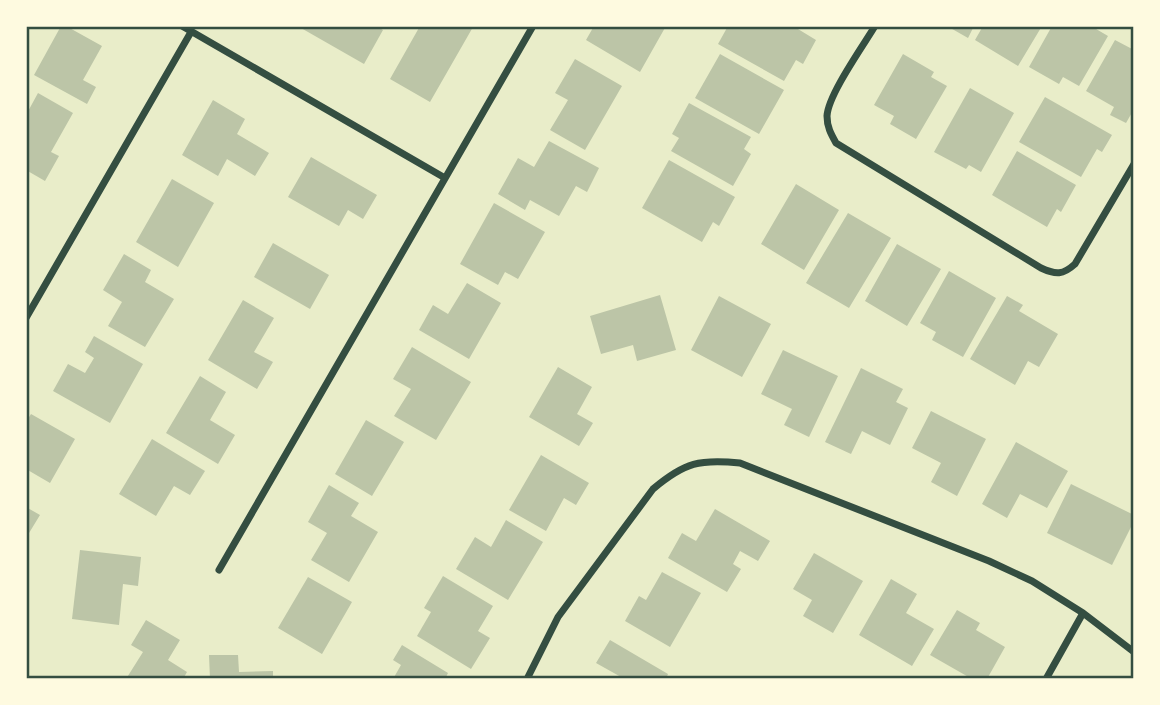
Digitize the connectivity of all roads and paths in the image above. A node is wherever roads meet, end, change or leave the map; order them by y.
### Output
1 (182, 26) edge
2 (533, 26) edge
3 (875, 26) edge
4 (191, 32) junction
5 (1134, 164) edge
6 (445, 178) junction
7 (26, 318) edge
8 (219, 570) dead end
9 (1083, 612) junction
10 (1134, 652) edge
11 (527, 679) edge
12 (1046, 679) edge

1 - 4 street
2 - 6 street
3 - 5 street
4 - 6 street
4 - 7 street
6 - 8 street
9 - 10 street
9 - 11 street
9 - 12 street

